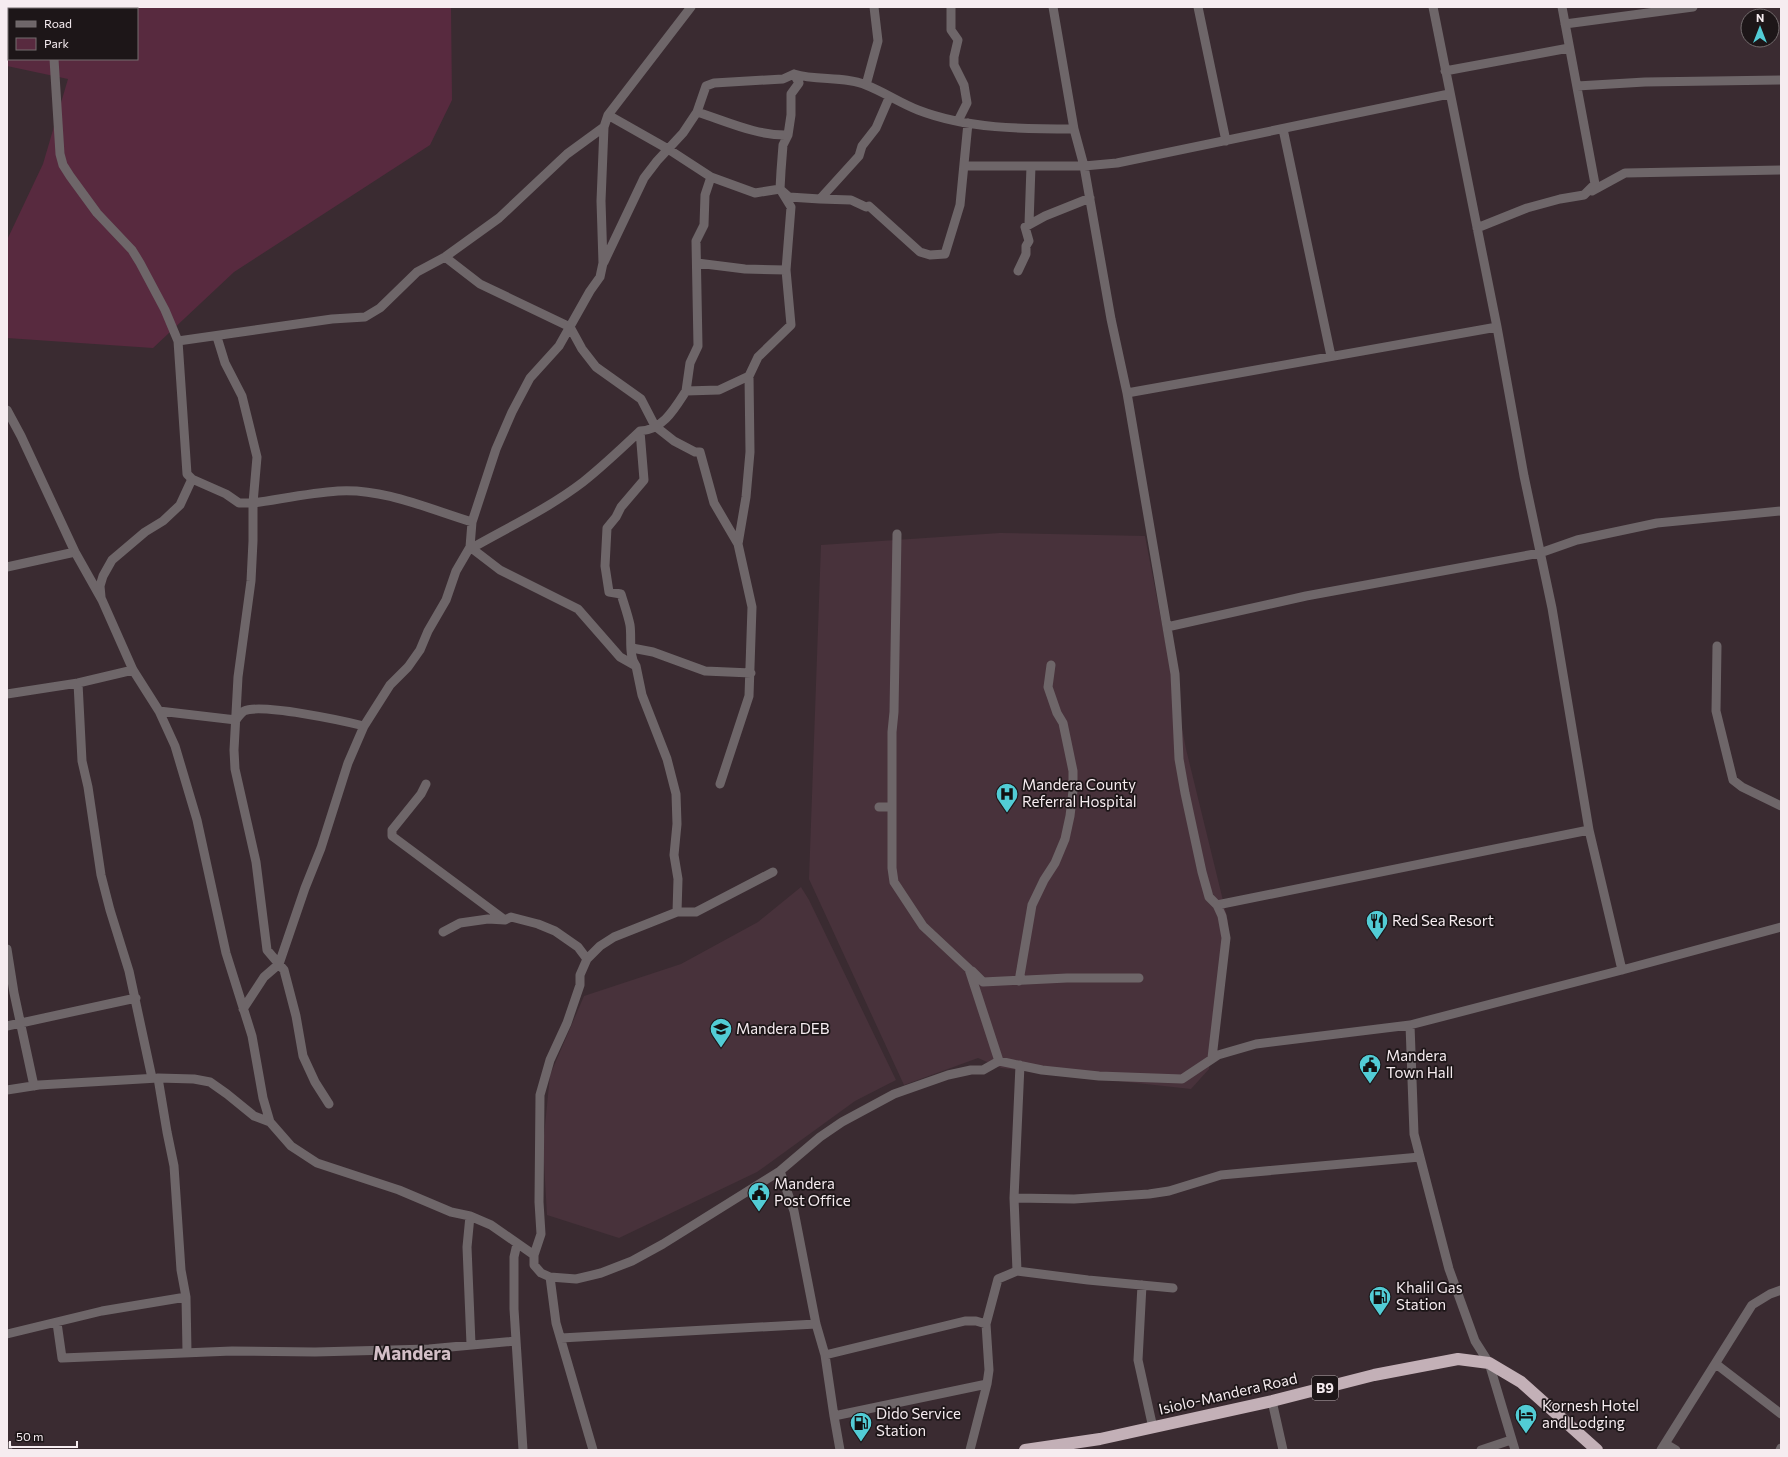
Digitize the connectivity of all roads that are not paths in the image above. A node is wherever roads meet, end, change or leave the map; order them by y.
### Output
1 (691, 7) edge
2 (874, 7) edge
3 (951, 7) edge
4 (1053, 7) edge
5 (1198, 7) edge
6 (1433, 7) edge
7 (1562, 7) edge
8 (1693, 7) edge
9 (1637, 10) edge
10 (1565, 24) junction
11 (1569, 48) junction
12 (54, 60) edge
13 (1445, 71) junction
14 (794, 74) junction
15 (1781, 80) edge
16 (866, 85) junction
17 (1576, 86) junction
18 (1449, 94) junction
19 (889, 98) junction
20 (697, 112) junction
21 (608, 115) junction
22 (958, 121) junction
23 (968, 123) junction
24 (604, 127) junction
25 (1074, 129) junction
26 (1283, 129) junction
27 (788, 135) junction
28 (1226, 141) junction
29 (668, 149) junction
30 (964, 166) junction
31 (1031, 166) junction
32 (1084, 166) junction
33 (1781, 170) edge
34 (711, 177) junction
35 (780, 189) junction
36 (1584, 195) junction
37 (1090, 198) junction
38 (820, 199) junction
39 (1029, 224) junction
40 (1477, 228) junction
41 (445, 256) junction
42 (603, 263) junction
43 (697, 263) junction
44 (786, 270) junction
45 (1018, 271) dead end
46 (570, 327) junction
47 (1497, 327) junction
48 (217, 337) junction
49 (178, 341) junction
50 (1331, 356) junction
51 (748, 376) junction
52 (686, 391) junction
53 (1127, 393) junction
54 (7, 410) edge
55 (655, 426) junction
56 (640, 430) junction
57 (192, 479) junction
58 (253, 503) junction
59 (1781, 511) edge
60 (472, 522) junction
61 (896, 534) dead end
62 (738, 544) junction
63 (471, 547) junction
64 (75, 552) junction
65 (1540, 553) junction
66 (7, 567) edge
67 (102, 600) junction
68 (1167, 627) junction
69 (1717, 646) dead end
70 (632, 648) junction
71 (1051, 665) dead end
72 (636, 666) junction
73 (133, 670) junction
74 (751, 673) junction
75 (78, 683) junction
76 (7, 694) edge
77 (159, 711) junction
78 (236, 720) junction
79 (364, 726) junction
80 (426, 784) dead end
81 (720, 784) dead end
82 (1781, 806) edge
83 (880, 807) dead end
84 (892, 808) junction
85 (1589, 830) junction
86 (773, 872) dead end
87 (1217, 905) junction
88 (677, 912) junction
89 (505, 920) junction
90 (1780, 929) edge
91 (443, 932) dead end
92 (7, 949) edge
93 (587, 959) junction
94 (279, 964) junction
95 (969, 969) junction
96 (1622, 970) junction
97 (1139, 978) dead end
98 (1019, 981) junction
99 (136, 998) junction
100 (243, 1009) junction
101 (20, 1023) junction
102 (1410, 1025) junction
103 (7, 1026) edge
104 (1212, 1058) junction
105 (999, 1061) junction
106 (1020, 1066) junction
107 (155, 1078) junction
108 (34, 1086) junction
109 (7, 1090) edge
110 (329, 1104) dead end
111 (270, 1122) junction
112 (1420, 1157) junction
113 (780, 1170) junction
114 (1014, 1198) junction
115 (470, 1216) junction
116 (517, 1244) junction
117 (534, 1255) junction
118 (1017, 1271) junction
119 (550, 1277) junction
120 (1142, 1285) junction
121 (1173, 1288) dead end
122 (1781, 1290) edge
123 (186, 1297) junction
124 (57, 1323) junction
125 (816, 1324) junction
126 (986, 1324) junction
127 (7, 1334) edge
128 (561, 1338) junction
129 (516, 1341) junction
130 (471, 1344) junction
131 (187, 1352) junction
132 (825, 1354) junction
133 (1489, 1363) junction
134 (1716, 1364) junction
135 (987, 1384) junction
136 (1272, 1401) junction
137 (1781, 1414) edge
138 (834, 1416) junction
139 (1153, 1428) junction
140 (1511, 1440) junction
141 (7, 1446) edge
142 (1664, 1447) edge
143 (8, 1450) edge
144 (523, 1450) edge
145 (593, 1450) edge
146 (840, 1450) edge
147 (970, 1450) edge
148 (1033, 1450) edge
149 (1283, 1450) edge
150 (1482, 1450) edge
151 (1514, 1450) edge
152 (1597, 1450) edge
153 (1676, 1450) edge

1 - 21 street
2 - 16 street
3 - 22 street
4 - 25 street
5 - 28 street
6 - 13 street
7 - 10 street
8 - 9 street
9 - 10 street
10 - 11 street
11 - 13 street
11 - 17 street
12 - 49 street
13 - 18 street
14 - 16 street
14 - 20 street
14 - 27 street
15 - 17 street
16 - 19 street
17 - 36 street
18 - 26 street
18 - 40 street
19 - 22 street
19 - 38 street
20 - 27 street
20 - 29 street
21 - 24 street
21 - 29 street
22 - 23 street
23 - 25 street
23 - 30 street
24 - 41 street
24 - 42 street
25 - 32 street
26 - 28 street
26 - 50 street
27 - 35 street
28 - 32 street
29 - 34 street
29 - 42 street
30 - 31 street
30 - 38 street
31 - 32 street
31 - 39 street
32 - 37 street
33 - 36 street
34 - 35 street
34 - 43 street
35 - 38 street
35 - 44 street
36 - 40 street
37 - 39 street
37 - 53 street
39 - 45 street
40 - 47 street
41 - 46 street
41 - 48 street
42 - 46 street
43 - 44 street
43 - 52 street
44 - 51 street
46 - 55 street
46 - 60 street
47 - 50 street
47 - 65 street
48 - 49 street
48 - 58 street
49 - 57 street
50 - 53 street
51 - 52 street
51 - 62 street
52 - 55 street
53 - 68 street
54 - 64 street
55 - 56 street
55 - 62 street
56 - 63 street
56 - 70 street
57 - 58 street
57 - 67 street
58 - 60 street
58 - 78 street
59 - 65 street
60 - 63 street
61 - 84 street
62 - 74 street
63 - 72 street
63 - 79 street
64 - 66 street
64 - 67 street
65 - 68 street
65 - 85 street
67 - 73 street
68 - 87 street
69 - 82 street
70 - 72 street
70 - 74 street
71 - 98 street
72 - 88 street
73 - 75 street
73 - 77 street
74 - 81 street
75 - 76 street
75 - 99 street
77 - 78 street
77 - 100 street
78 - 79 street
78 - 94 street
79 - 94 street
80 - 89 street
83 - 84 street
84 - 95 street
85 - 87 street
85 - 96 street
86 - 88 street
87 - 104 street
88 - 93 street
89 - 91 street
89 - 93 street
90 - 96 street
92 - 101 street
93 - 117 street
94 - 100 street
94 - 110 street
95 - 98 street
95 - 105 street
96 - 102 street
97 - 98 street
99 - 101 street
99 - 107 street
100 - 111 street
101 - 103 street
101 - 108 street
102 - 104 street
102 - 112 street
104 - 106 street
105 - 106 street
105 - 113 street
106 - 114 street
107 - 108 street
107 - 111 street
107 - 123 street
108 - 109 street
111 - 115 street
112 - 114 street
112 - 133 street
113 - 119 street
113 - 125 street
114 - 118 street
115 - 116 street
115 - 130 street
116 - 117 street
116 - 129 street
117 - 119 street
118 - 120 street
118 - 126 street
119 - 128 street
120 - 121 street
120 - 139 street
122 - 134 street
123 - 124 street
123 - 131 street
124 - 127 street
124 - 131 street
125 - 128 street
125 - 132 street
126 - 132 street
126 - 135 street
128 - 145 street
129 - 130 street
129 - 144 street
130 - 131 street
132 - 138 street
133 - 136 highway, Isiolo-Mandera Road / B9
133 - 140 street
133 - 152 highway, Isiolo-Mandera Road / B9
134 - 137 street
134 - 142 street
135 - 138 street
135 - 147 street
136 - 139 highway, Isiolo-Mandera Road / B9
136 - 149 street
138 - 146 street
139 - 148 highway, Isiolo-Mandera Road / B9
140 - 150 street
140 - 151 street
141 - 143 street
142 - 153 street

